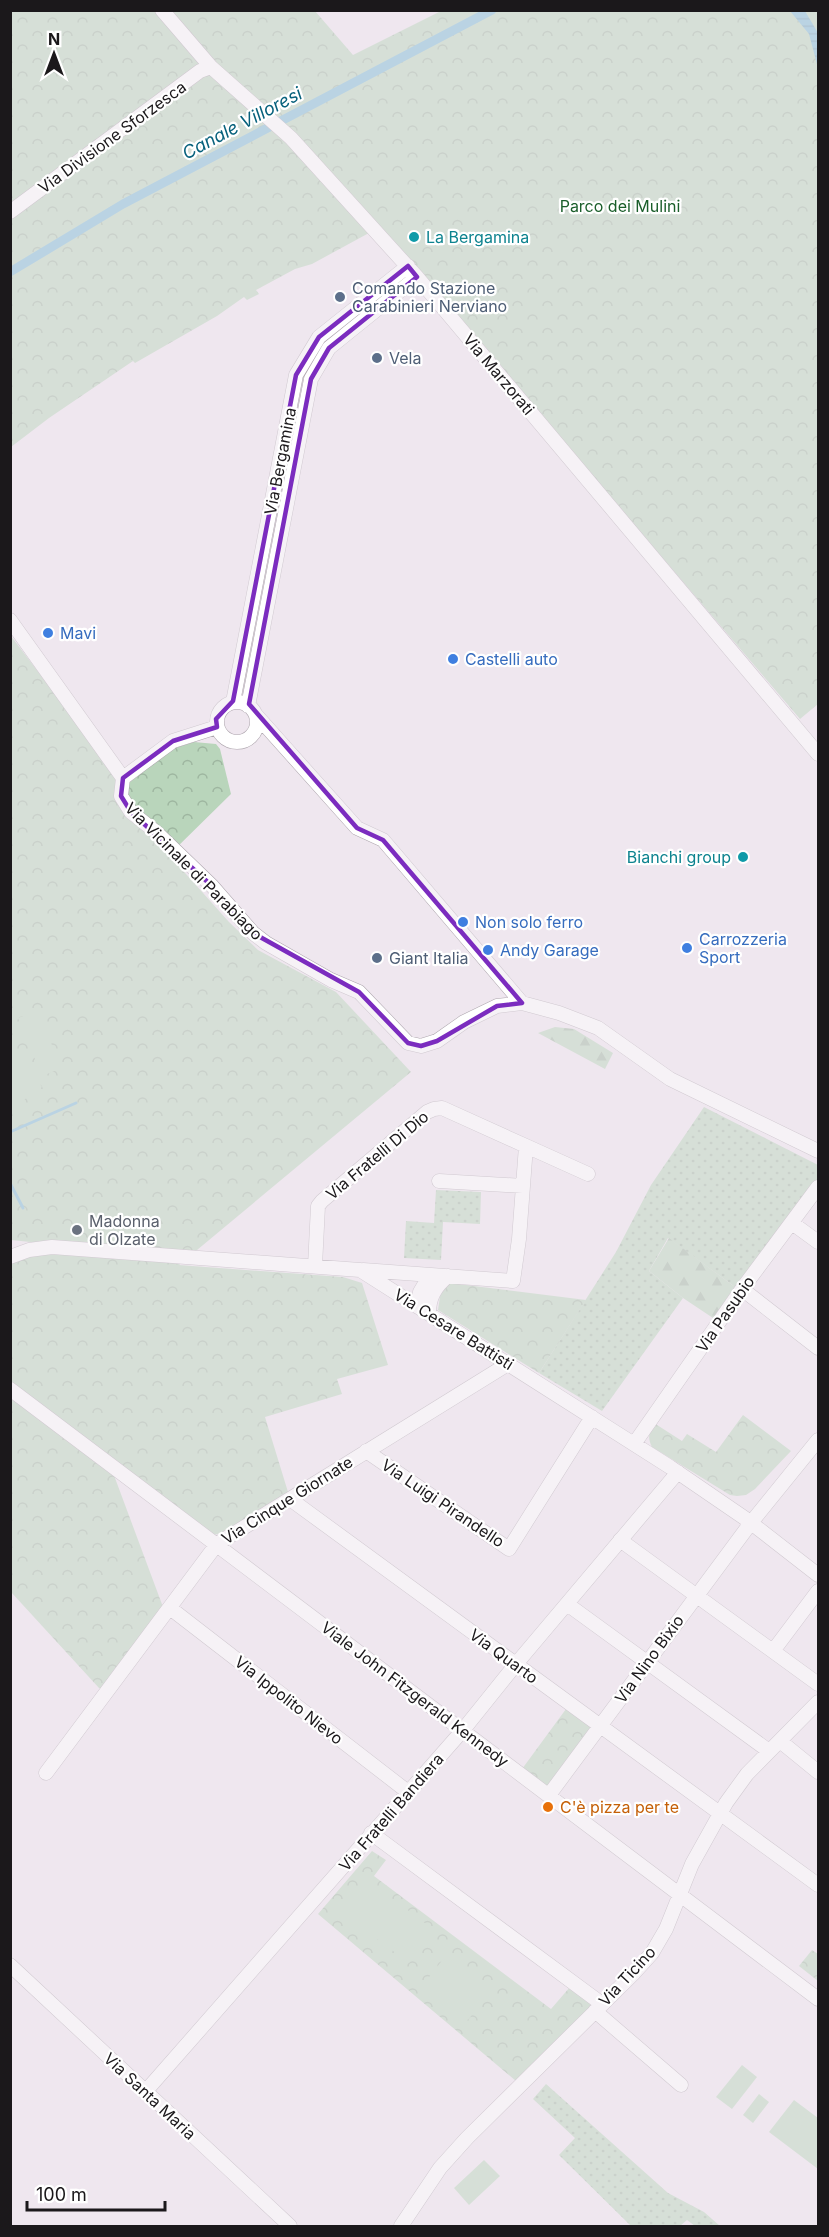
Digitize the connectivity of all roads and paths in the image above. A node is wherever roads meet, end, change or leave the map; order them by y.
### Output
1 (162, 10) edge
2 (211, 67) junction
3 (13, 210) edge
4 (408, 266) junction
5 (417, 277) junction
6 (10, 620) edge
7 (233, 702) junction
8 (252, 710) junction
9 (217, 727) junction
10 (819, 754) edge
11 (123, 778) junction
12 (522, 1003) junction
13 (526, 1146) junction
14 (819, 1151) edge
15 (588, 1174) dead end
16 (439, 1181) dead end
17 (523, 1186) junction
18 (819, 1187) edge
19 (792, 1223) junction
20 (819, 1242) edge
21 (10, 1257) edge
22 (315, 1266) junction
23 (360, 1270) junction
24 (430, 1275) junction
25 (448, 1276) junction
26 (742, 1289) junction
27 (424, 1310) junction
28 (819, 1348) edge
29 (508, 1364) junction
30 (10, 1389) edge
31 (592, 1416) junction
32 (819, 1440) edge
33 (634, 1444) junction
34 (366, 1451) junction
35 (678, 1472) junction
36 (290, 1499) junction
37 (750, 1524) junction
38 (620, 1540) junction
39 (216, 1544) junction
40 (819, 1575) edge
41 (819, 1591) edge
42 (696, 1596) junction
43 (567, 1604) junction
44 (170, 1608) junction
45 (772, 1651) junction
46 (647, 1663) junction
47 (516, 1664) junction
48 (819, 1684) edge
49 (819, 1702) edge
50 (600, 1726) junction
51 (463, 1730) junction
52 (780, 1741) junction
53 (770, 1751) junction
54 (819, 1772) edge
55 (46, 1773) dead end
56 (408, 1792) junction
57 (549, 1795) junction
58 (720, 1812) junction
59 (371, 1833) junction
60 (819, 1885) edge
61 (679, 1893) junction
62 (10, 1965) edge
63 (819, 1999) edge
64 (599, 2008) junction
65 (681, 2085) dead end
66 (145, 2092) junction
67 (290, 2226) edge
68 (401, 2226) edge

1 - 2 street, Via Marzorati
2 - 3 street, Via Divisione Sforzesca
2 - 4 street, Via Marzorati
4 - 5 street, Via Marzorati
4 - 7 street, Via Bergamina
5 - 8 street, Via Bergamina
5 - 10 street, Via Marzorati
6 - 11 street
7 - 8 street
7 - 9 street
8 - 9 street
8 - 12 street
9 - 11 street
11 - 12 street, Via Vicinale di Parabiago
12 - 14 street, Via Vicinale di Parabiago
13 - 15 street, Via Fratelli Di Dio
13 - 17 street
13 - 22 street, Via Fratelli Di Dio
16 - 17 street
17 - 25 street
18 - 19 street, Via Pasubio
19 - 20 street
19 - 26 street, Via Pasubio
21 - 22 street, Via Cesare Battisti
22 - 23 street, Via Cesare Battisti
23 - 24 street
23 - 27 street, Via Cesare Battisti
24 - 25 street
24 - 27 street
25 - 27 street
26 - 28 street
26 - 33 street, Via Pasubio
27 - 29 street, Via Cesare Battisti
29 - 31 street, Via Cesare Battisti
29 - 34 street, Via Cinque Giornate
30 - 39 street, Viale John Fitzgerald Kennedy
31 - 33 street, Via Cesare Battisti
31 - 34 street, Via Luigi Pirandello
32 - 37 street
33 - 35 street, Via Cesare Battisti
34 - 36 street, Via Cinque Giornate
35 - 37 street, Via Cesare Battisti
35 - 38 street, Via Fratelli Bandiera
36 - 39 street, Via Cinque Giornate
36 - 47 street, Via Quarto
37 - 40 street, Via Cesare Battisti
37 - 42 street, Via Nino Bixio
38 - 42 street
38 - 43 street, Via Fratelli Bandiera
39 - 44 street, Via Cinque Giornate
39 - 51 street, Viale John Fitzgerald Kennedy
41 - 45 street
42 - 45 street
42 - 46 street, Via Nino Bixio
43 - 46 street
43 - 47 street, Via Fratelli Bandiera
44 - 55 street, Via Cinque Giornate
44 - 56 street, Via Ippolito Nievo
45 - 48 street
46 - 50 street, Via Nino Bixio
46 - 53 street
47 - 50 street, Via Quarto
47 - 51 street, Via Fratelli Bandiera
49 - 52 street, Via Ticino
50 - 57 street, Via Nino Bixio
50 - 58 street, Via Quarto
51 - 56 street, Via Fratelli Bandiera
51 - 57 street, Viale John Fitzgerald Kennedy
52 - 53 street, Via Ticino
52 - 54 street
53 - 58 street, Via Ticino
56 - 59 street, Via Fratelli Bandiera
57 - 61 street, Viale John Fitzgerald Kennedy
58 - 60 street, Via Quarto
58 - 61 street, Via Ticino
59 - 64 street
59 - 66 street, Via Fratelli Bandiera
61 - 63 street, Viale John Fitzgerald Kennedy
61 - 64 street, Via Ticino
62 - 66 street, Via Santa Maria
64 - 65 street
64 - 68 street, Via Ticino
66 - 67 street, Via Santa Maria

